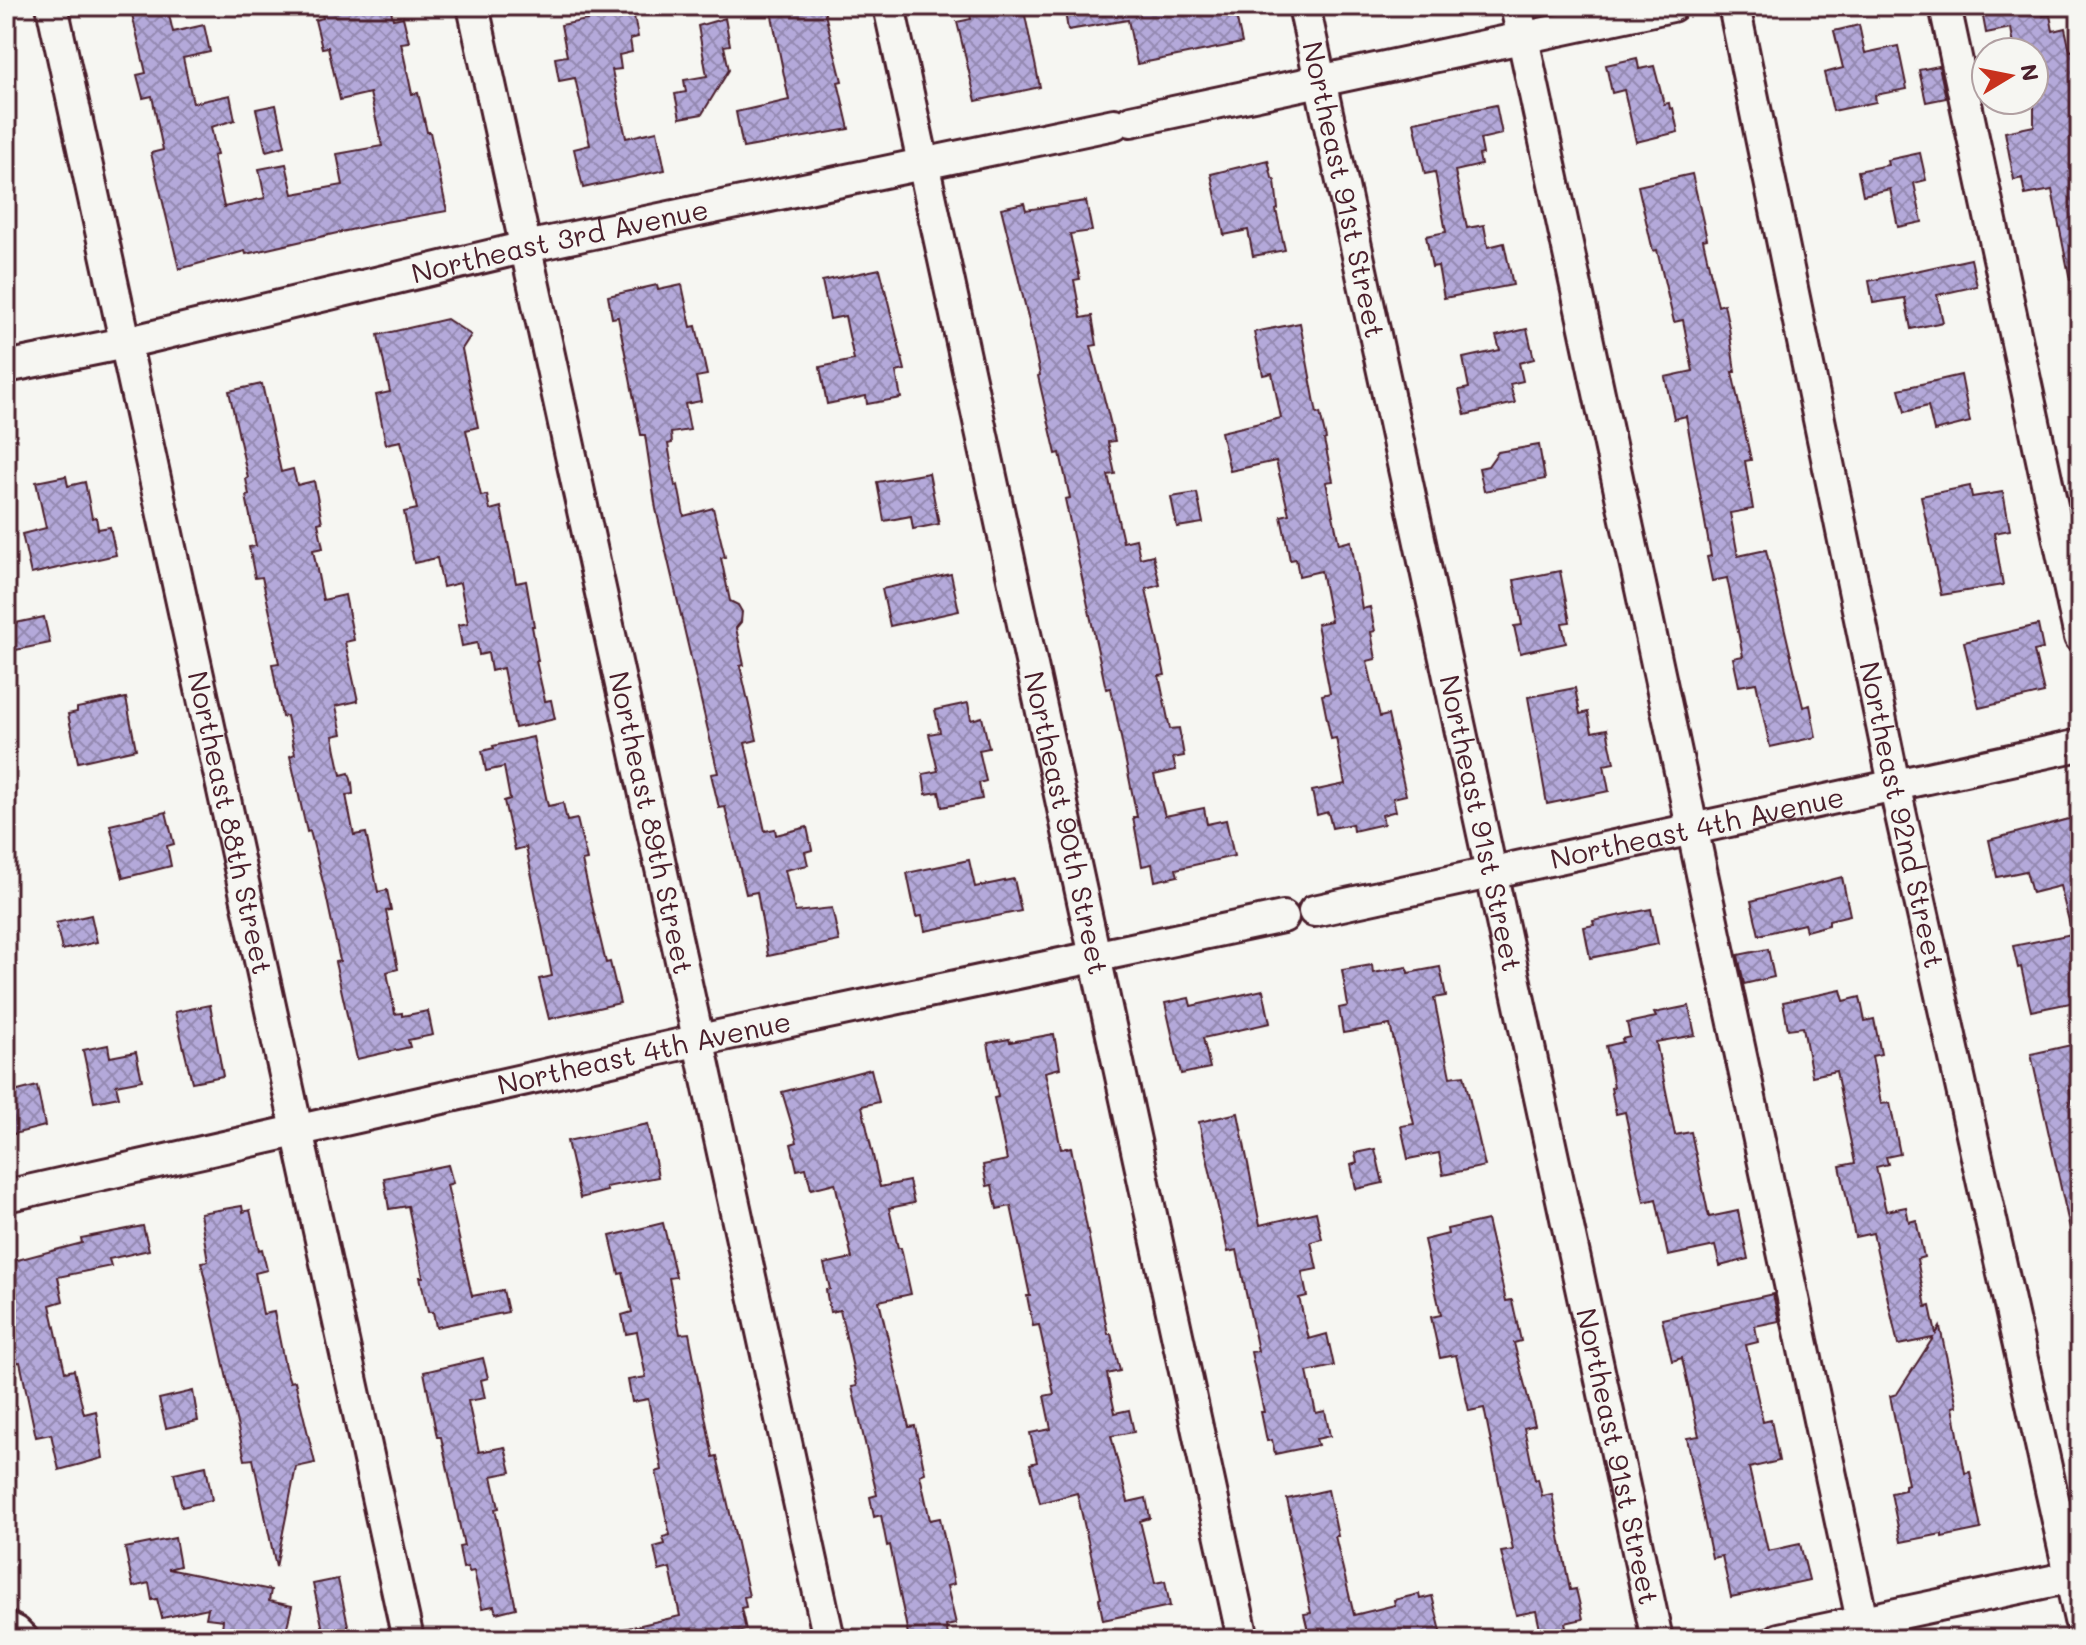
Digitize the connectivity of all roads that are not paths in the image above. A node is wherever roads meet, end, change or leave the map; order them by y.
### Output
1 (52, 6) edge
2 (473, 6) edge
3 (889, 6) edge
4 (1304, 6) edge
5 (1516, 6) edge
6 (1672, 6) edge
7 (1734, 6) edge
8 (1945, 6) edge
9 (1523, 38) junction
10 (1320, 81) junction
11 (924, 165) junction
12 (526, 247) junction
13 (125, 343) junction
14 (6, 367) edge
15 (2080, 637) edge
16 (2080, 745) edge
17 (1894, 784) junction
18 (1692, 828) junction
19 (1492, 873) junction
20 (1314, 911) dead end
21 (1283, 917) dead end
22 (1096, 956) junction
23 (700, 1040) junction
24 (297, 1131) junction
25 (6, 1196) edge
26 (2076, 1576) edge
27 (2080, 1620) edge
28 (1864, 1630) edge
29 (408, 1639) edge
30 (829, 1639) edge
31 (1243, 1639) edge
32 (1657, 1639) edge
33 (1779, 1639) edge

1 - 13 street, Northeast 88th Street
2 - 12 street, Northeast 89th Street
3 - 11 street, Northeast 90th Street
4 - 10 street, Northeast 91st Street
5 - 9 street
6 - 9 street, Northeast 3rd Avenue
7 - 17 street, Northeast 92nd Street
8 - 15 street
9 - 10 street, Northeast 3rd Avenue
9 - 18 street
10 - 11 street, Northeast 3rd Avenue
10 - 19 street, Northeast 91st Street
11 - 12 street, Northeast 3rd Avenue
11 - 22 street, Northeast 90th Street
12 - 13 street, Northeast 3rd Avenue
12 - 23 street, Northeast 89th Street
13 - 14 street, Northeast 3rd Avenue
13 - 24 street, Northeast 88th Street
16 - 17 street, Northeast 4th Avenue
17 - 18 street, Northeast 4th Avenue
17 - 26 street, Northeast 92nd Street
18 - 19 street, Northeast 4th Avenue
18 - 28 street
19 - 20 street, Northeast 4th Avenue
19 - 32 street, Northeast 91st Street
21 - 22 street, Northeast 4th Avenue
22 - 23 street, Northeast 4th Avenue
22 - 31 street, Northeast 90th Street
23 - 24 street, Northeast 4th Avenue
23 - 30 street, Northeast 89th Street
24 - 25 street, Northeast 4th Avenue
24 - 29 street, Northeast 88th Street
26 - 27 street, Northeast 92nd Street
26 - 28 street
28 - 33 street

